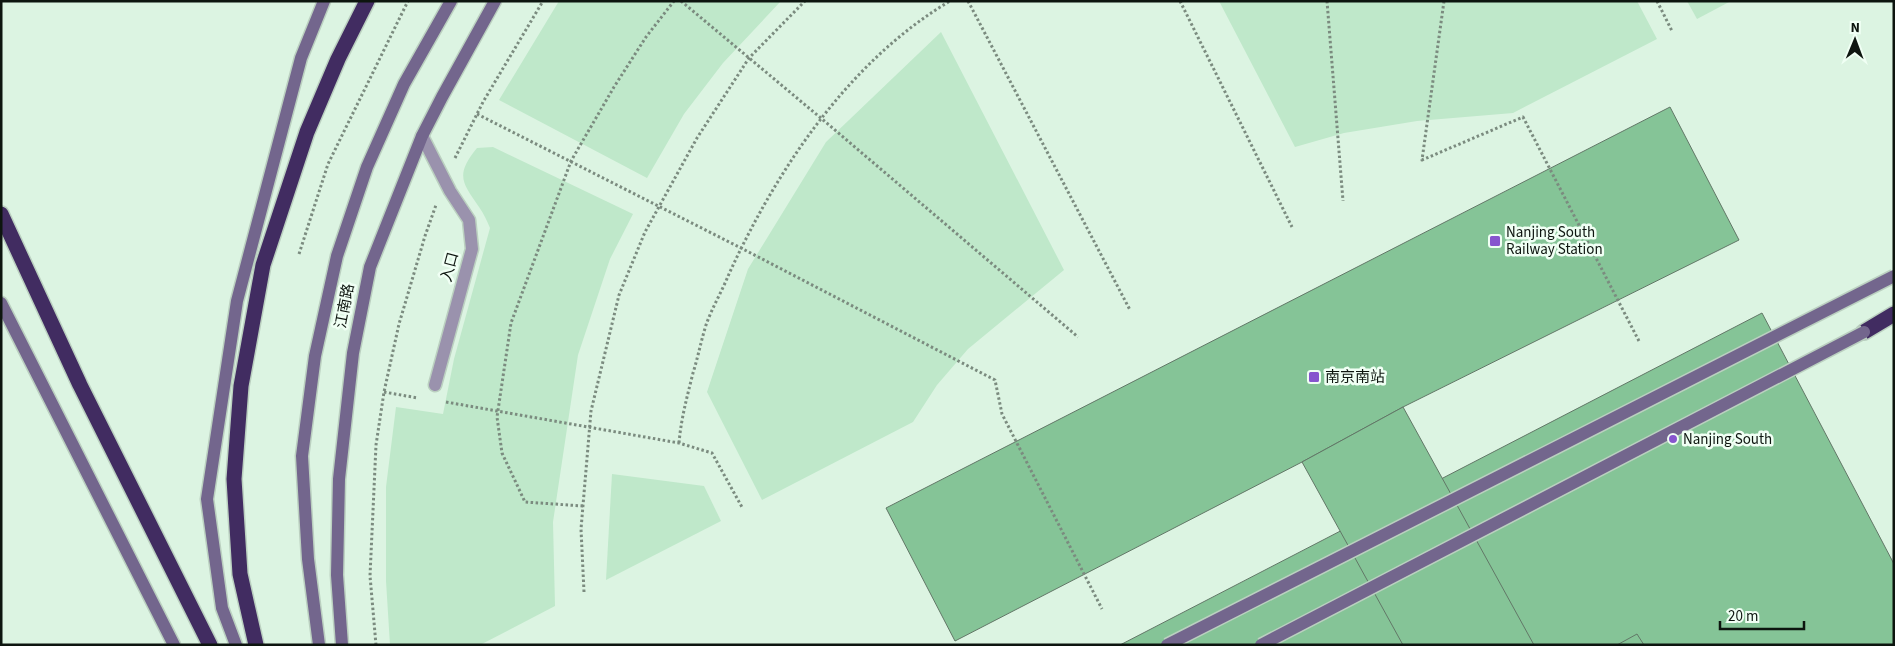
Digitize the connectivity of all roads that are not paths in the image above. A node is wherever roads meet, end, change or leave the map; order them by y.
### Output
1 (324, 1) edge
2 (367, 1) edge
3 (451, 1) edge
4 (495, 1) edge
5 (422, 136) junction
6 (1, 214) edge
7 (1894, 276) edge
8 (1, 303) edge
9 (1894, 314) edge
10 (1894, 320) edge
11 (1864, 332) junction
12 (435, 385) dead end
13 (174, 645) edge
14 (210, 645) edge
15 (236, 645) edge
16 (256, 645) edge
17 (319, 645) edge
18 (342, 645) edge
19 (1167, 645) edge
20 (1261, 645) edge

1 - 15 main road
2 - 16 highway
3 - 17 main road
4 - 5 main road, 江南路
5 - 12 lane, 入口
5 - 18 main road, 江南路
6 - 14 highway
7 - 19 main road, bridge
8 - 13 main road
9 - 11 highway
10 - 11 main road
11 - 20 main road, bridge

